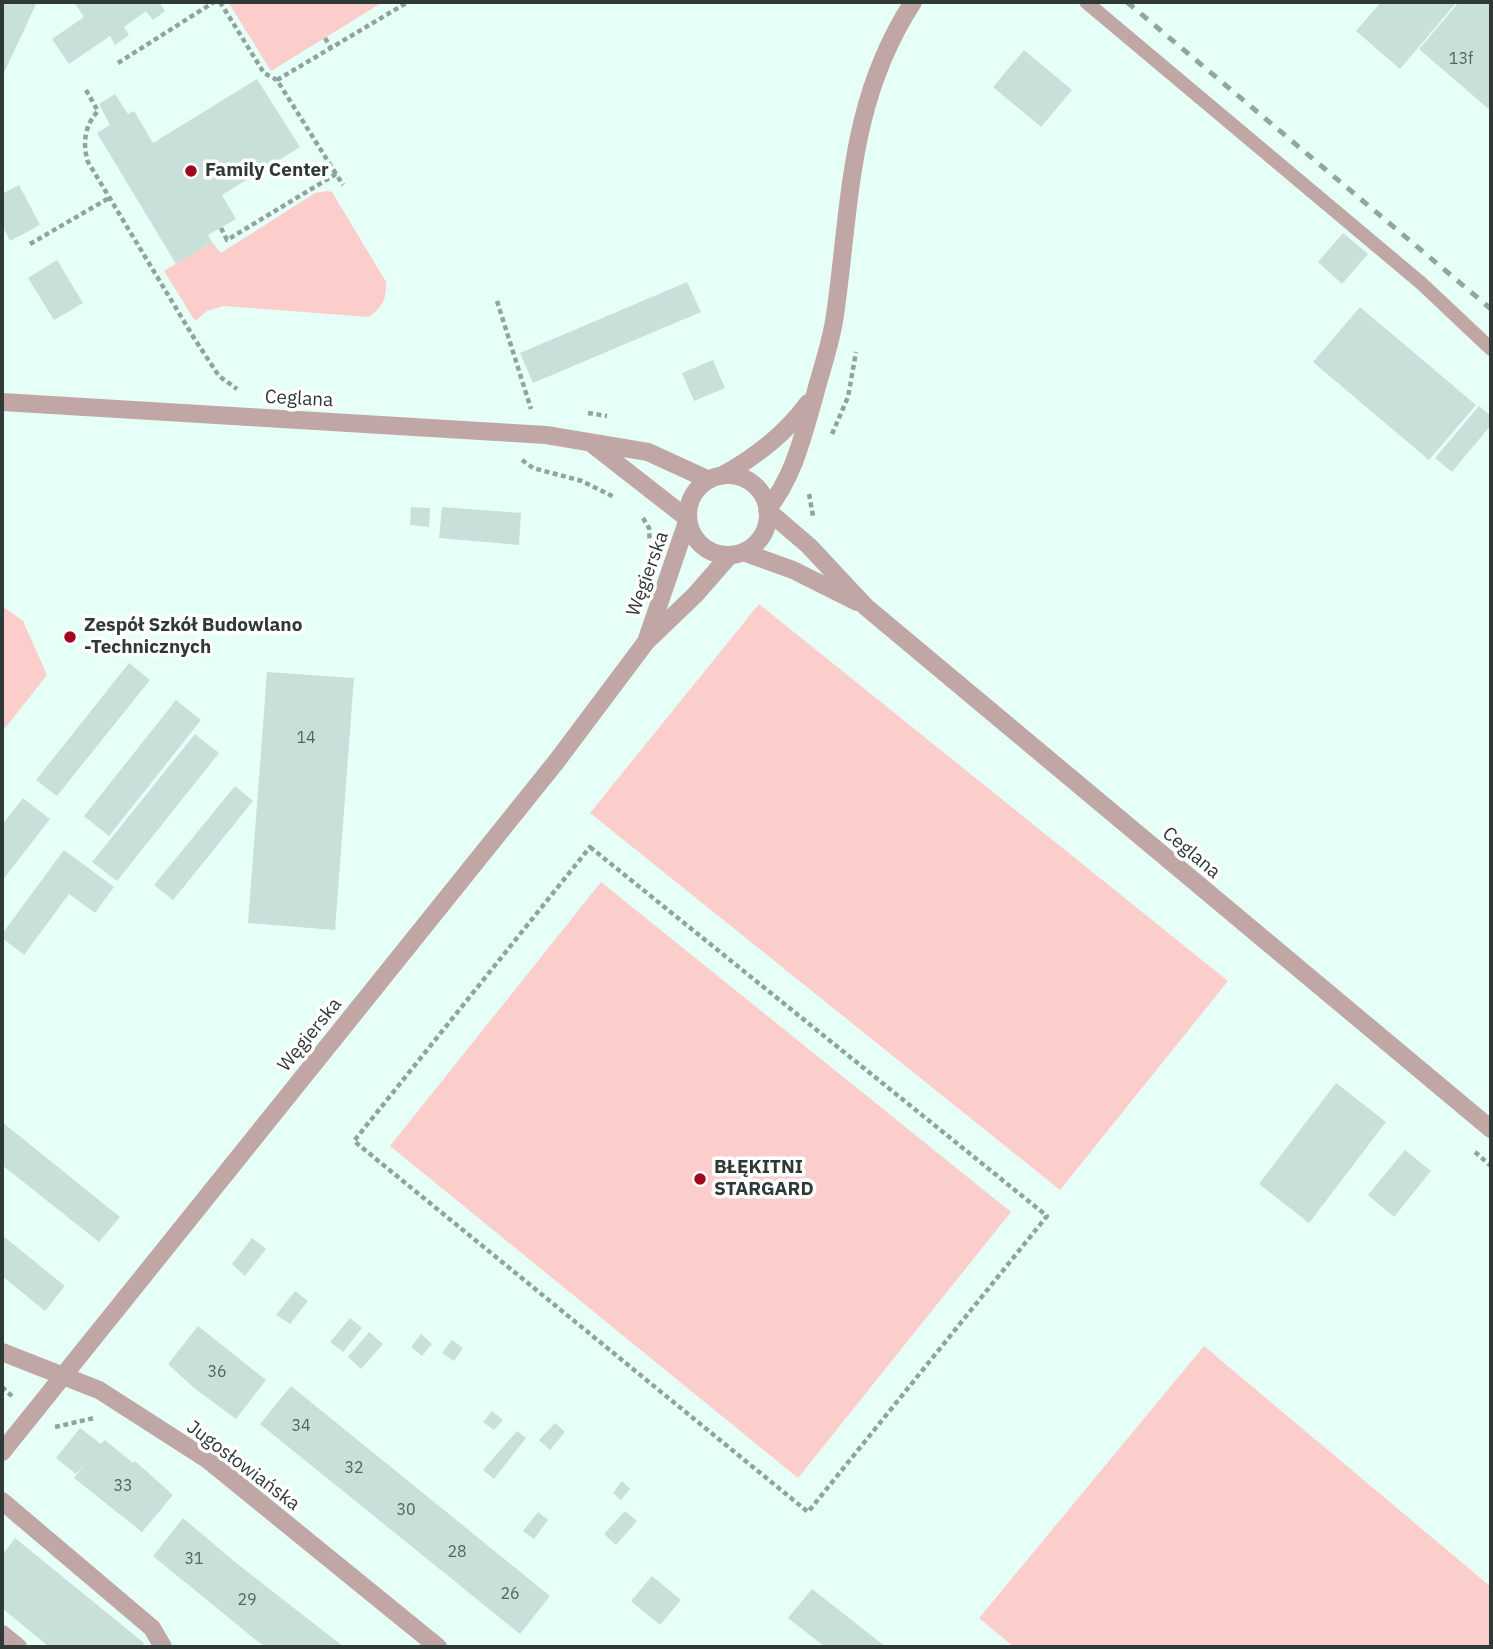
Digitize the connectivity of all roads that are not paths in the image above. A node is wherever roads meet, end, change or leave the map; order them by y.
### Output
1 (913, 2) edge
2 (1086, 2) edge
3 (1491, 349) edge
4 (814, 394) junction
5 (2, 402) edge
6 (592, 444) junction
7 (715, 478) junction
8 (767, 510) junction
9 (688, 519) junction
10 (736, 554) junction
11 (866, 607) junction
12 (646, 642) junction
13 (1491, 1129) edge
14 (2, 1352) edge
15 (64, 1376) junction
16 (2, 1452) edge
17 (2, 1501) edge
18 (2, 1634) edge
19 (18, 1647) edge
20 (163, 1647) edge
21 (438, 1647) edge

1 - 4 street
2 - 3 lane
4 - 7 street
4 - 8 street
5 - 6 street, Ceglana
6 - 7 street, Ceglana
6 - 9 street, Ceglana
7 - 8 street
7 - 9 street
8 - 10 street
8 - 11 street, Ceglana
9 - 10 street
9 - 12 street, Węgierska
10 - 11 street, Ceglana
10 - 12 street, Węgierska
11 - 13 street, Ceglana
12 - 15 street, Węgierska
14 - 15 street, Jugosłowiańska
15 - 16 street, Węgierska
15 - 21 street, Jugosłowiańska
17 - 20 street
18 - 19 street

